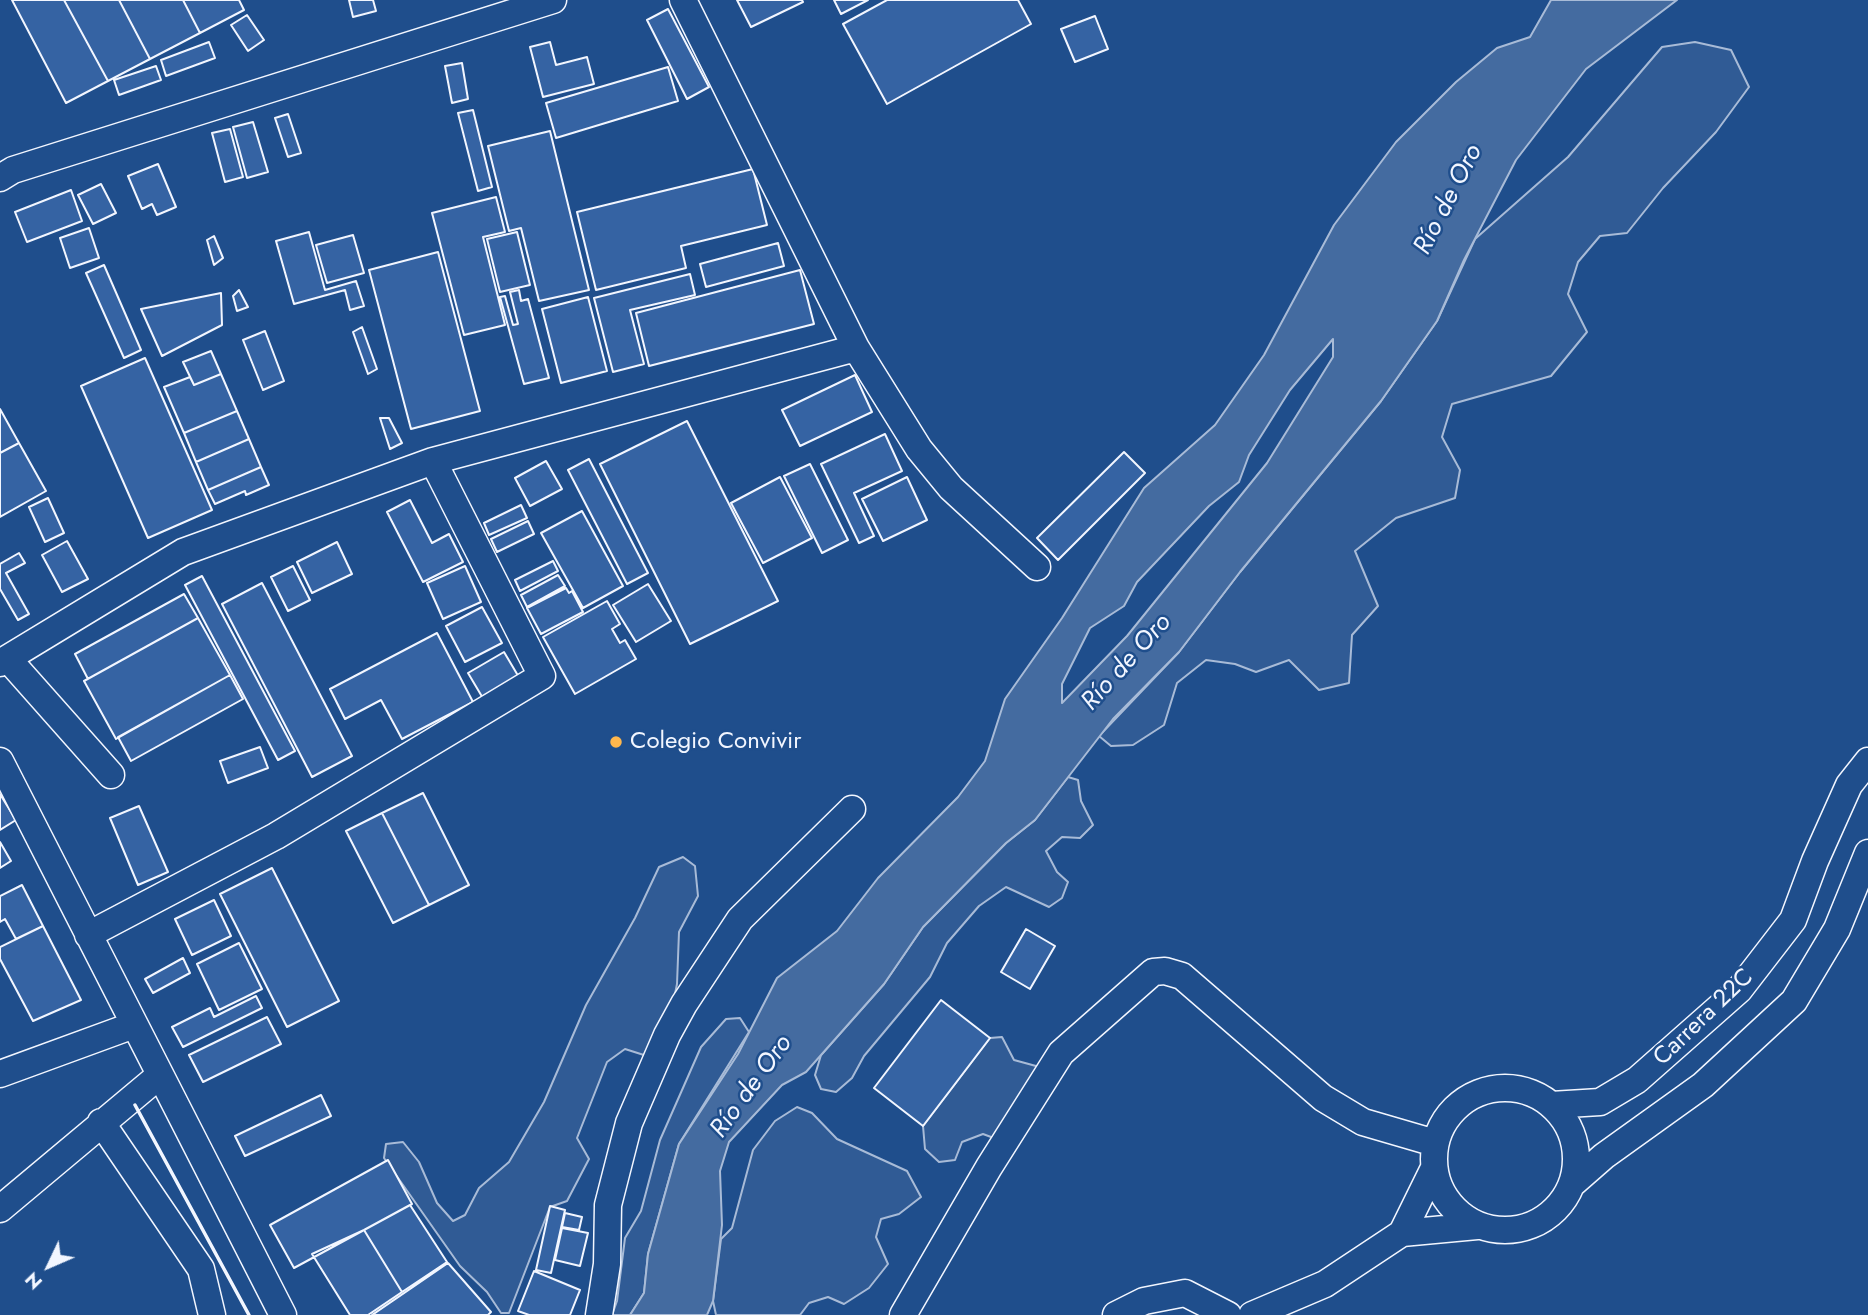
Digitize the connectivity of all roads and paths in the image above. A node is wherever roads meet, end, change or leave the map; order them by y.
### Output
1 (553, 0) edge
2 (683, 0) edge
3 (0, 178) edge
4 (856, 348) junction
5 (433, 461) junction
6 (1037, 567) dead end
7 (4, 661) edge
8 (0, 761) edge
9 (1868, 761) edge
10 (111, 775) dead end
11 (852, 809) dead end
12 (1868, 853) edge
13 (88, 935) junction
14 (134, 1025) junction
15 (0, 1074) edge
16 (160, 1075) junction
17 (1551, 1105) junction
18 (101, 1122) junction
19 (1434, 1156) junction
20 (1572, 1184) junction
21 (0, 1209) edge
22 (1477, 1226) junction
23 (1402, 1233) junction
24 (212, 1315) edge
25 (283, 1315) edge
26 (599, 1315) edge
27 (903, 1315) edge
28 (1116, 1315) edge
29 (1228, 1315) edge
30 (1252, 1315) edge

1 - 3 street
2 - 4 street
4 - 5 street
4 - 6 street
5 - 7 street
5 - 13 street
7 - 10 street
8 - 13 street
9 - 17 street, Carrera 22C
11 - 26 street
12 - 20 street, Carrera 22C
13 - 14 street
14 - 15 street
14 - 16 street
16 - 18 street
16 - 25 street
17 - 19 street
17 - 20 street
18 - 21 street
18 - 24 street
19 - 22 street
19 - 23 street
19 - 27 street
20 - 22 street
22 - 23 street
23 - 30 street
28 - 29 street

